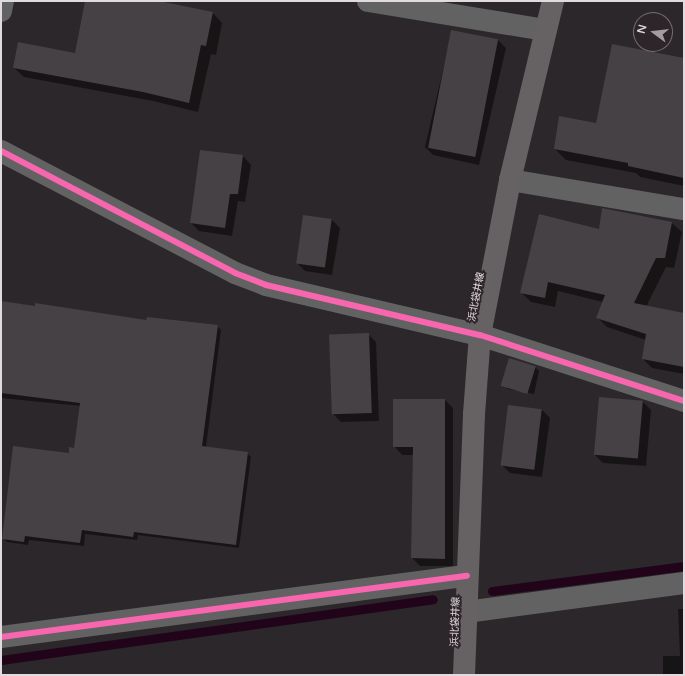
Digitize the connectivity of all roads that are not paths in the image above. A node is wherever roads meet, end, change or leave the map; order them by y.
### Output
1 (3, 1) edge
2 (368, 1) edge
3 (553, 1) edge
4 (1, 11) edge
5 (546, 30) junction
6 (1, 151) edge
7 (510, 180) junction
8 (684, 209) edge
9 (480, 335) junction
10 (684, 401) edge
11 (467, 576) junction
12 (684, 583) edge
13 (466, 612) junction
14 (1, 637) edge
15 (464, 675) edge

1 - 4 street
2 - 5 street
3 - 5 main road, 浜北袋井線
5 - 7 main road, 浜北袋井線
6 - 9 street
7 - 8 street
7 - 9 main road, 浜北袋井線
9 - 10 street
9 - 11 main road, 浜北袋井線
11 - 13 main road, 浜北袋井線
11 - 14 street
12 - 13 street
13 - 15 main road, 浜北袋井線

